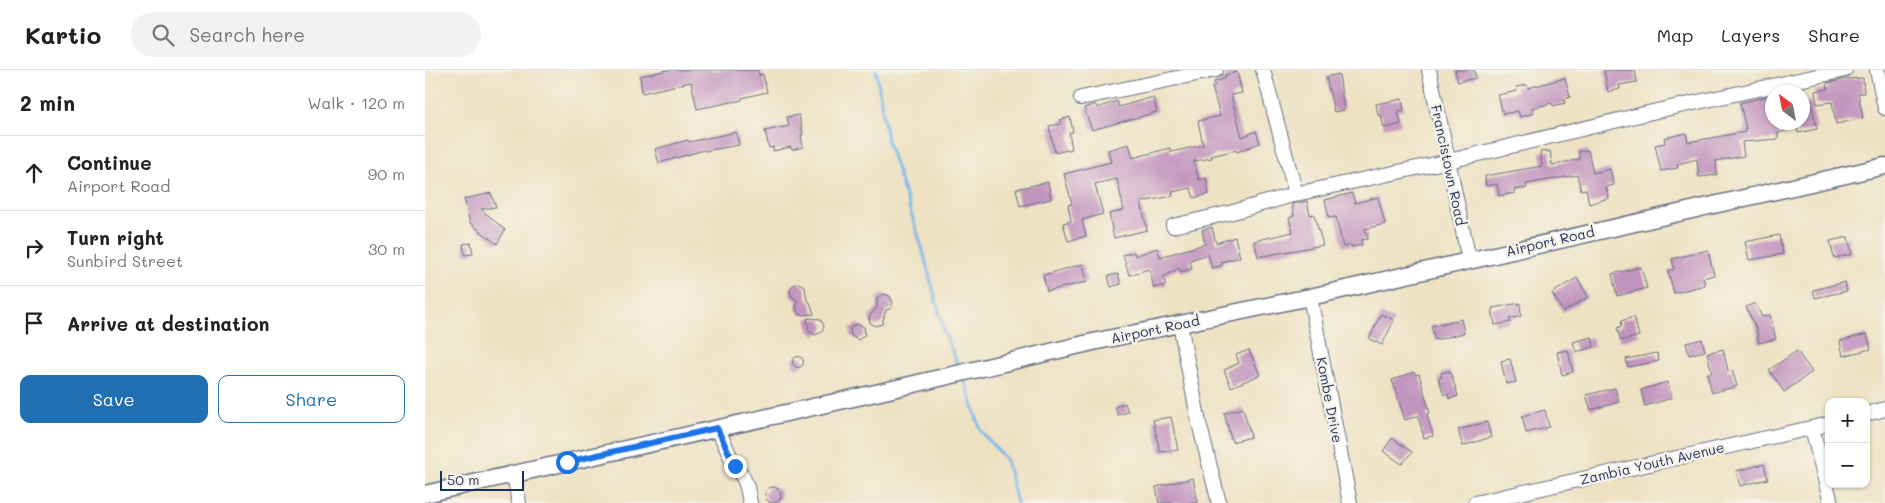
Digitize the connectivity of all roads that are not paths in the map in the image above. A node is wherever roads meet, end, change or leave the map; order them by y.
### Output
1 (1216, 70) edge
2 (1263, 70) edge
3 (1429, 70) edge
4 (1845, 70) edge
5 (1877, 70) edge
6 (1081, 98) dead end
7 (1885, 108) edge
8 (1449, 161) junction
9 (1885, 166) edge
10 (1296, 194) junction
11 (1173, 226) dead end
12 (1469, 260) junction
13 (1310, 297) junction
14 (1180, 324) junction
15 (1885, 409) edge
16 (1870, 413) edge
17 (1825, 425) edge
18 (717, 428) junction
19 (1812, 428) junction
20 (514, 474) junction
21 (425, 494) edge
22 (519, 503) edge
23 (750, 503) edge
24 (1219, 503) edge
25 (1350, 503) edge
26 (1475, 503) edge
27 (1831, 503) edge

1 - 6 street
2 - 10 street
3 - 8 street, Francistown Road
4 - 8 street
5 - 7 street
8 - 10 street
8 - 12 street, Francistown Road
9 - 12 street, Airport Road
10 - 11 street
12 - 13 street, Airport Road
13 - 14 street, Airport Road
13 - 25 street, Kombe Drive
14 - 18 street, Airport Road
14 - 24 street
15 - 16 street
17 - 19 street, Zambia Youth Avenue
18 - 20 street, Airport Road
18 - 23 street
19 - 26 street, Zambia Youth Avenue
19 - 27 street
20 - 21 street, Airport Road
20 - 22 street

